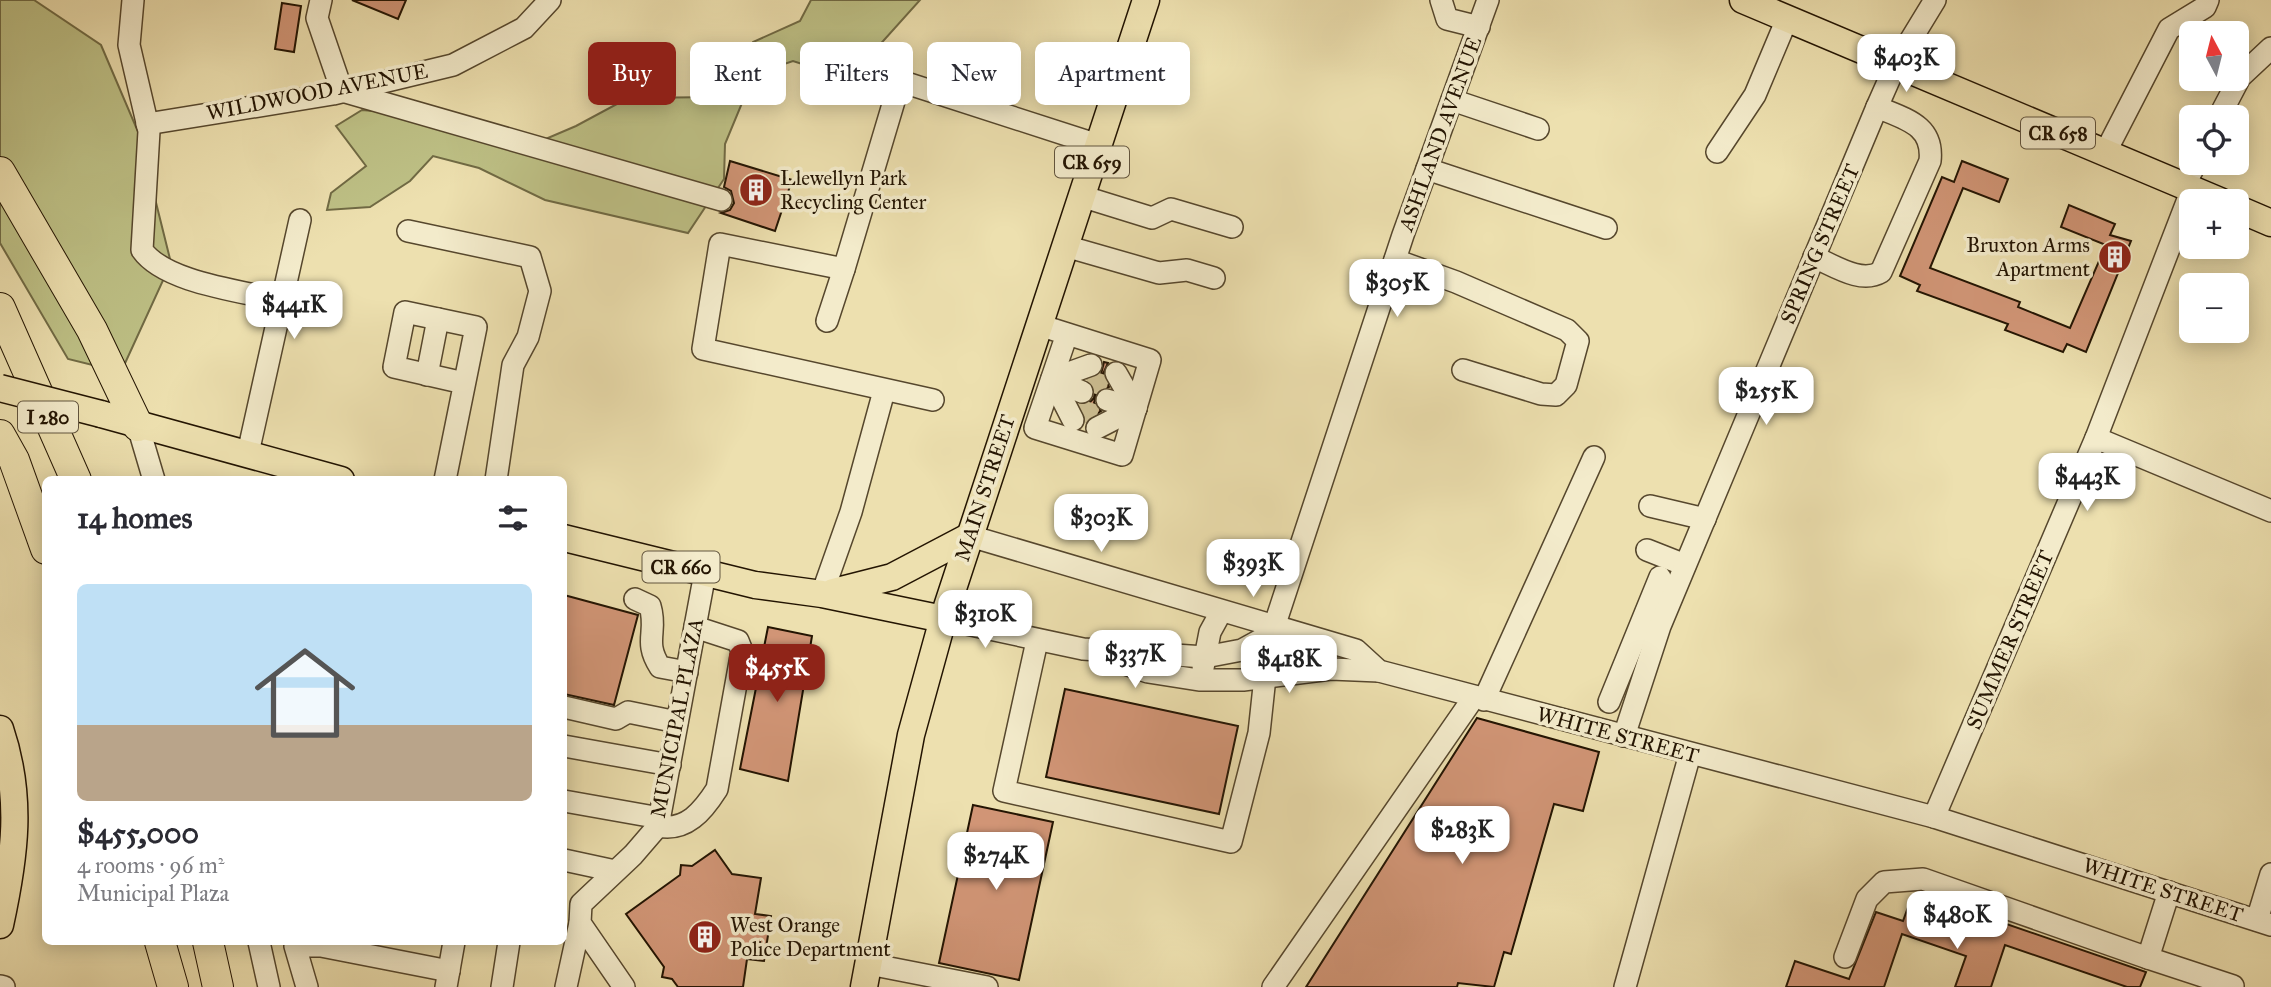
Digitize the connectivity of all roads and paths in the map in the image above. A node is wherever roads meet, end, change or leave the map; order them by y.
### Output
1 (133, 0) edge
2 (321, 0) edge
3 (550, 0) edge
4 (1146, 0) edge
5 (1441, 0) edge
6 (1489, 0) edge
7 (1742, 0) edge
8 (1934, 0) edge
9 (2208, 0) edge
10 (1787, 19) junction
11 (1479, 27) junction
12 (2271, 48) edge
13 (1896, 64) junction
14 (342, 91) junction
15 (1452, 100) junction
16 (2225, 105) edge
17 (1877, 107) junction
18 (147, 124) junction
19 (1538, 129) dead end
20 (1098, 145) junction
21 (1717, 152) dead end
22 (2105, 153) junction
23 (1427, 169) junction
24 (0, 172) edge
25 (2190, 179) edge
26 (1081, 196) junction
27 (721, 200) dead end
28 (2249, 214) edge
29 (300, 220) dead end
30 (2271, 223) edge
31 (1232, 227) dead end
32 (1606, 228) dead end
33 (408, 230) dead end
34 (1065, 246) junction
35 (1814, 257) junction
36 (1395, 260) junction
37 (844, 269) junction
38 (1214, 278) dead end
39 (282, 301) junction
40 (0, 308) edge
41 (438, 319) junction
42 (827, 321) dead end
43 (1039, 324) junction
44 (1067, 334) junction
45 (1463, 370) dead end
46 (427, 374) junction
47 (1052, 379) junction
48 (464, 383) junction
49 (0, 388) edge
50 (884, 391) junction
51 (933, 400) dead end
52 (1106, 401) junction
53 (1136, 408) junction
54 (1007, 421) junction
55 (138, 425) junction
56 (1040, 430) junction
57 (0, 435) edge
58 (2096, 438) junction
59 (248, 453) junction
60 (1594, 457) dead end
61 (73, 476) edge
62 (152, 476) edge
63 (329, 476) edge
64 (446, 476) edge
65 (497, 476) edge
66 (1650, 506) dead end
67 (2271, 511) edge
68 (1705, 519) junction
69 (970, 536) junction
70 (42, 538) edge
71 (567, 539) edge
72 (1647, 550) dead end
73 (1685, 565) junction
74 (705, 573) junction
75 (1660, 577) dead end
76 (822, 594) junction
77 (635, 599) dead end
78 (1221, 612) junction
79 (943, 619) junction
80 (1652, 622) junction
81 (695, 627) junction
82 (1274, 627) junction
83 (1037, 641) junction
84 (1083, 649) junction
85 (1205, 657) junction
86 (1379, 671) junction
87 (687, 672) junction
88 (1265, 677) junction
89 (1199, 680) junction
90 (1479, 699) junction
91 (1609, 702) dead end
92 (567, 708) edge
93 (677, 722) junction
94 (0, 729) edge
95 (1623, 736) junction
96 (567, 747) edge
97 (1690, 754) junction
98 (670, 765) junction
99 (567, 802) edge
100 (1934, 817) junction
101 (659, 822) junction
102 (567, 861) edge
103 (615, 872) junction
104 (2271, 874) edge
105 (2169, 892) junction
106 (580, 923) junction
107 (2264, 923) edge
108 (0, 925) edge
109 (161, 945) edge
110 (209, 945) edge
111 (261, 945) edge
112 (453, 945) edge
113 (509, 945) edge
114 (1845, 957) dead end
115 (2148, 958) junction
116 (867, 976) edge
117 (447, 979) edge
118 (2234, 986) edge
119 (173, 987) edge
120 (218, 987) edge
121 (270, 987) edge
122 (307, 987) edge
123 (502, 987) edge
124 (566, 987) edge
125 (624, 987) edge
126 (987, 987) edge
127 (1273, 987) edge
128 (1625, 987) edge

1 - 18 street
2 - 14 street
3 - 14 street, WILDWOOD AVENUE
4 - 20 main road, MAIN STREET / CR 659
5 - 11 street
6 - 11 street, ASHLAND AVENUE
7 - 10 main road, CR 658
8 - 13 street, SPRING STREET
9 - 22 street
10 - 13 main road, CR 658
10 - 21 street
11 - 15 street, ASHLAND AVENUE
12 - 16 street
13 - 17 street, SPRING STREET
13 - 22 main road, CR 658
14 - 18 street, WILDWOOD AVENUE
14 - 27 street
15 - 19 street
15 - 23 street, ASHLAND AVENUE
17 - 35 street, SPRING STREET
17 - 35 street
18 - 39 street
20 - 26 main road, MAIN STREET / CR 659
20 - 37 street
22 - 25 main road, CR 658
23 - 32 street
23 - 36 street, ASHLAND AVENUE
24 - 55 highway
25 - 58 street, SUMMER STREET
26 - 31 street
26 - 34 main road, MAIN STREET / CR 659
28 - 30 main road
29 - 39 street
33 - 65 street
34 - 38 street
34 - 43 main road, MAIN STREET / CR 659
35 - 68 street, SPRING STREET
36 - 45 street
36 - 82 street, ASHLAND AVENUE
37 - 42 street
37 - 50 street
39 - 59 street
40 - 61 highway, I 280
41 - 46 street
41 - 46 street
41 - 48 street
43 - 44 street
43 - 54 main road, MAIN STREET / CR 659
44 - 47 street
44 - 53 street
46 - 48 street
47 - 47 street
47 - 56 street
48 - 64 street
49 - 55 main road, bridge
50 - 51 street
50 - 76 street
52 - 53 street
52 - 53 street
52 - 53 street
53 - 56 street
54 - 56 street
54 - 69 main road, MAIN STREET / CR 659
55 - 59 main road
55 - 62 street
57 - 70 highway, I 280
58 - 67 street
58 - 100 street, SUMMER STREET
59 - 63 main road
60 - 90 street
66 - 68 street
68 - 73 street, SPRING STREET
69 - 76 main road
69 - 78 street, WHITE STREET
69 - 79 main road, MAIN STREET / CR 659
71 - 74 main road, CR 660
72 - 73 street
73 - 80 street, SPRING STREET
74 - 76 main road, CR 660
74 - 81 street, MUNICIPAL PLAZA
75 - 80 street
76 - 79 main road, CR 660
77 - 87 street
78 - 82 street, WHITE STREET
78 - 85 street
79 - 83 street
79 - 116 main road, MAIN STREET / CR 659
80 - 91 street
80 - 95 street, SPRING STREET
81 - 87 street, MUNICIPAL PLAZA
81 - 101 street
82 - 85 street
82 - 86 street, WHITE STREET
83 - 84 street
83 - 88 street
84 - 85 street
84 - 89 street
85 - 89 street
86 - 88 street
86 - 90 street, WHITE STREET
87 - 93 street, MUNICIPAL PLAZA
88 - 89 street
90 - 95 street, WHITE STREET
90 - 127 street
92 - 93 street
93 - 98 street, MUNICIPAL PLAZA
94 - 108 main road
95 - 97 street, WHITE STREET
96 - 98 street
97 - 100 street, WHITE STREET
97 - 128 street
98 - 101 street, MUNICIPAL PLAZA
99 - 101 street
100 - 105 street, WHITE STREET
101 - 103 street, MUNICIPAL PLAZA
102 - 103 street
103 - 106 street, MUNICIPAL PLAZA
104 - 107 street
105 - 107 street, WHITE STREET
105 - 115 street
106 - 124 street, MUNICIPAL PLAZA
106 - 125 street
109 - 119 highway
110 - 120 highway
111 - 121 street
112 - 117 street
113 - 123 street
114 - 115 street
115 - 118 street
116 - 126 street
117 - 122 street

